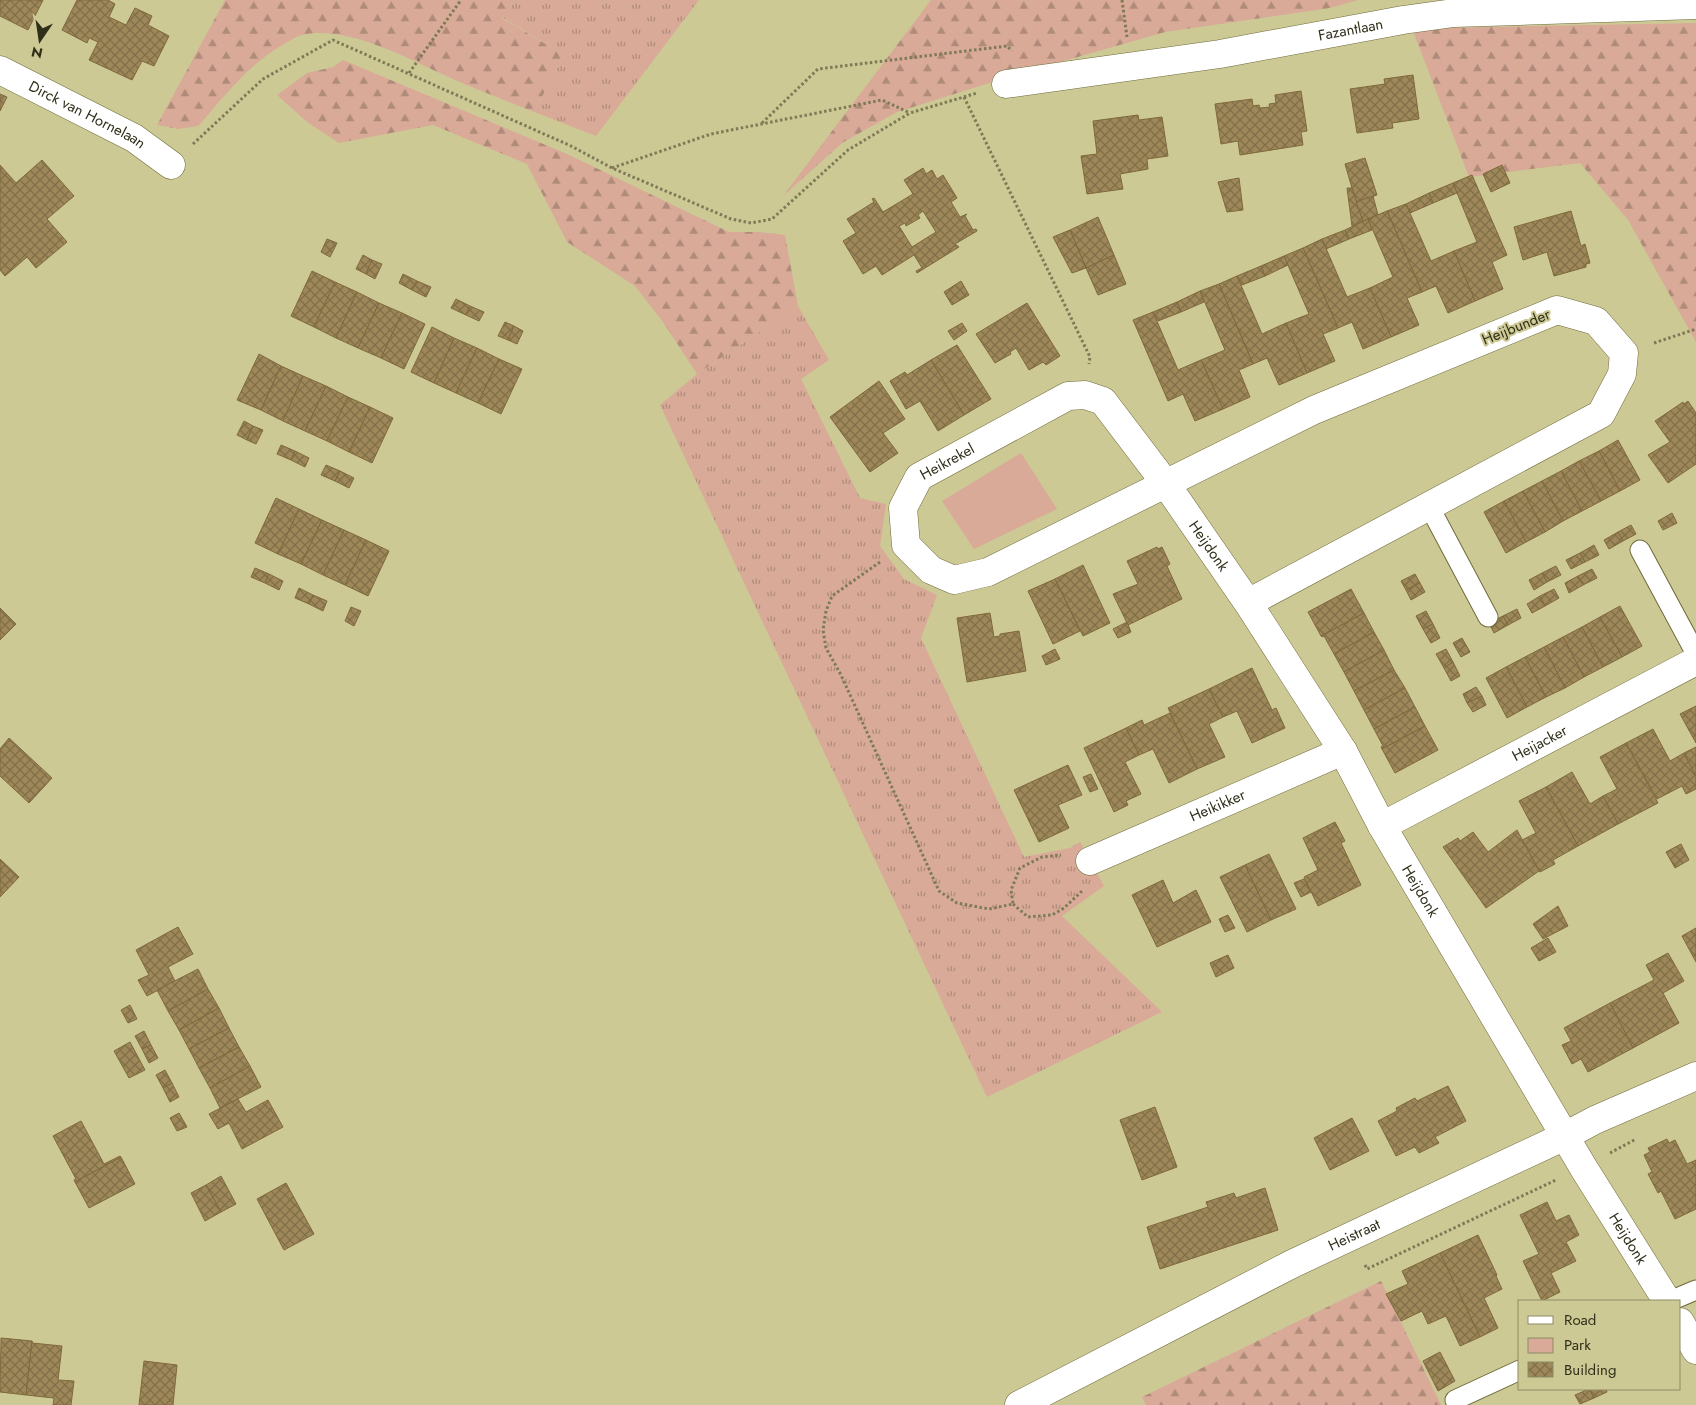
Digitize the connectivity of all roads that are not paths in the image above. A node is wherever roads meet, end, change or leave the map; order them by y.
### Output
1 (1696, 5) edge
2 (1399, 10) edge
3 (0, 70) edge
4 (1006, 84) road end
5 (171, 165) road end
6 (1166, 484) junction
7 (1429, 506) junction
8 (1640, 550) dead end
9 (1248, 603) junction
10 (1488, 617) dead end
11 (1696, 654) edge
12 (1696, 661) edge
13 (1343, 751) junction
14 (1382, 826) junction
15 (1090, 861) road end
16 (1696, 1076) edge
17 (1565, 1136) junction
18 (1696, 1290) edge
19 (1668, 1300) edge
20 (1671, 1300) edge
21 (1681, 1324) edge
22 (1696, 1350) edge
23 (1518, 1371) edge
24 (1455, 1400) dead end
25 (1019, 1405) edge

1 - 2 street, Fazantlaan
2 - 4 street, Fazantlaan
3 - 5 street, Dirck van Hornelaan
6 - 6 street, Heikrekel
6 - 7 street, Heijbunder
6 - 9 street, Heijdonk
7 - 9 street
7 - 10 lane
8 - 11 lane
9 - 13 street, Heijdonk
12 - 14 street, Heijacker
13 - 14 street, Heijdonk
13 - 15 street, Heikikker
14 - 17 street, Heijdonk
16 - 17 street, Heistraat
17 - 19 street, Heijdonk
17 - 25 street, Heistraat
18 - 20 lane
21 - 22 street
23 - 24 lane

